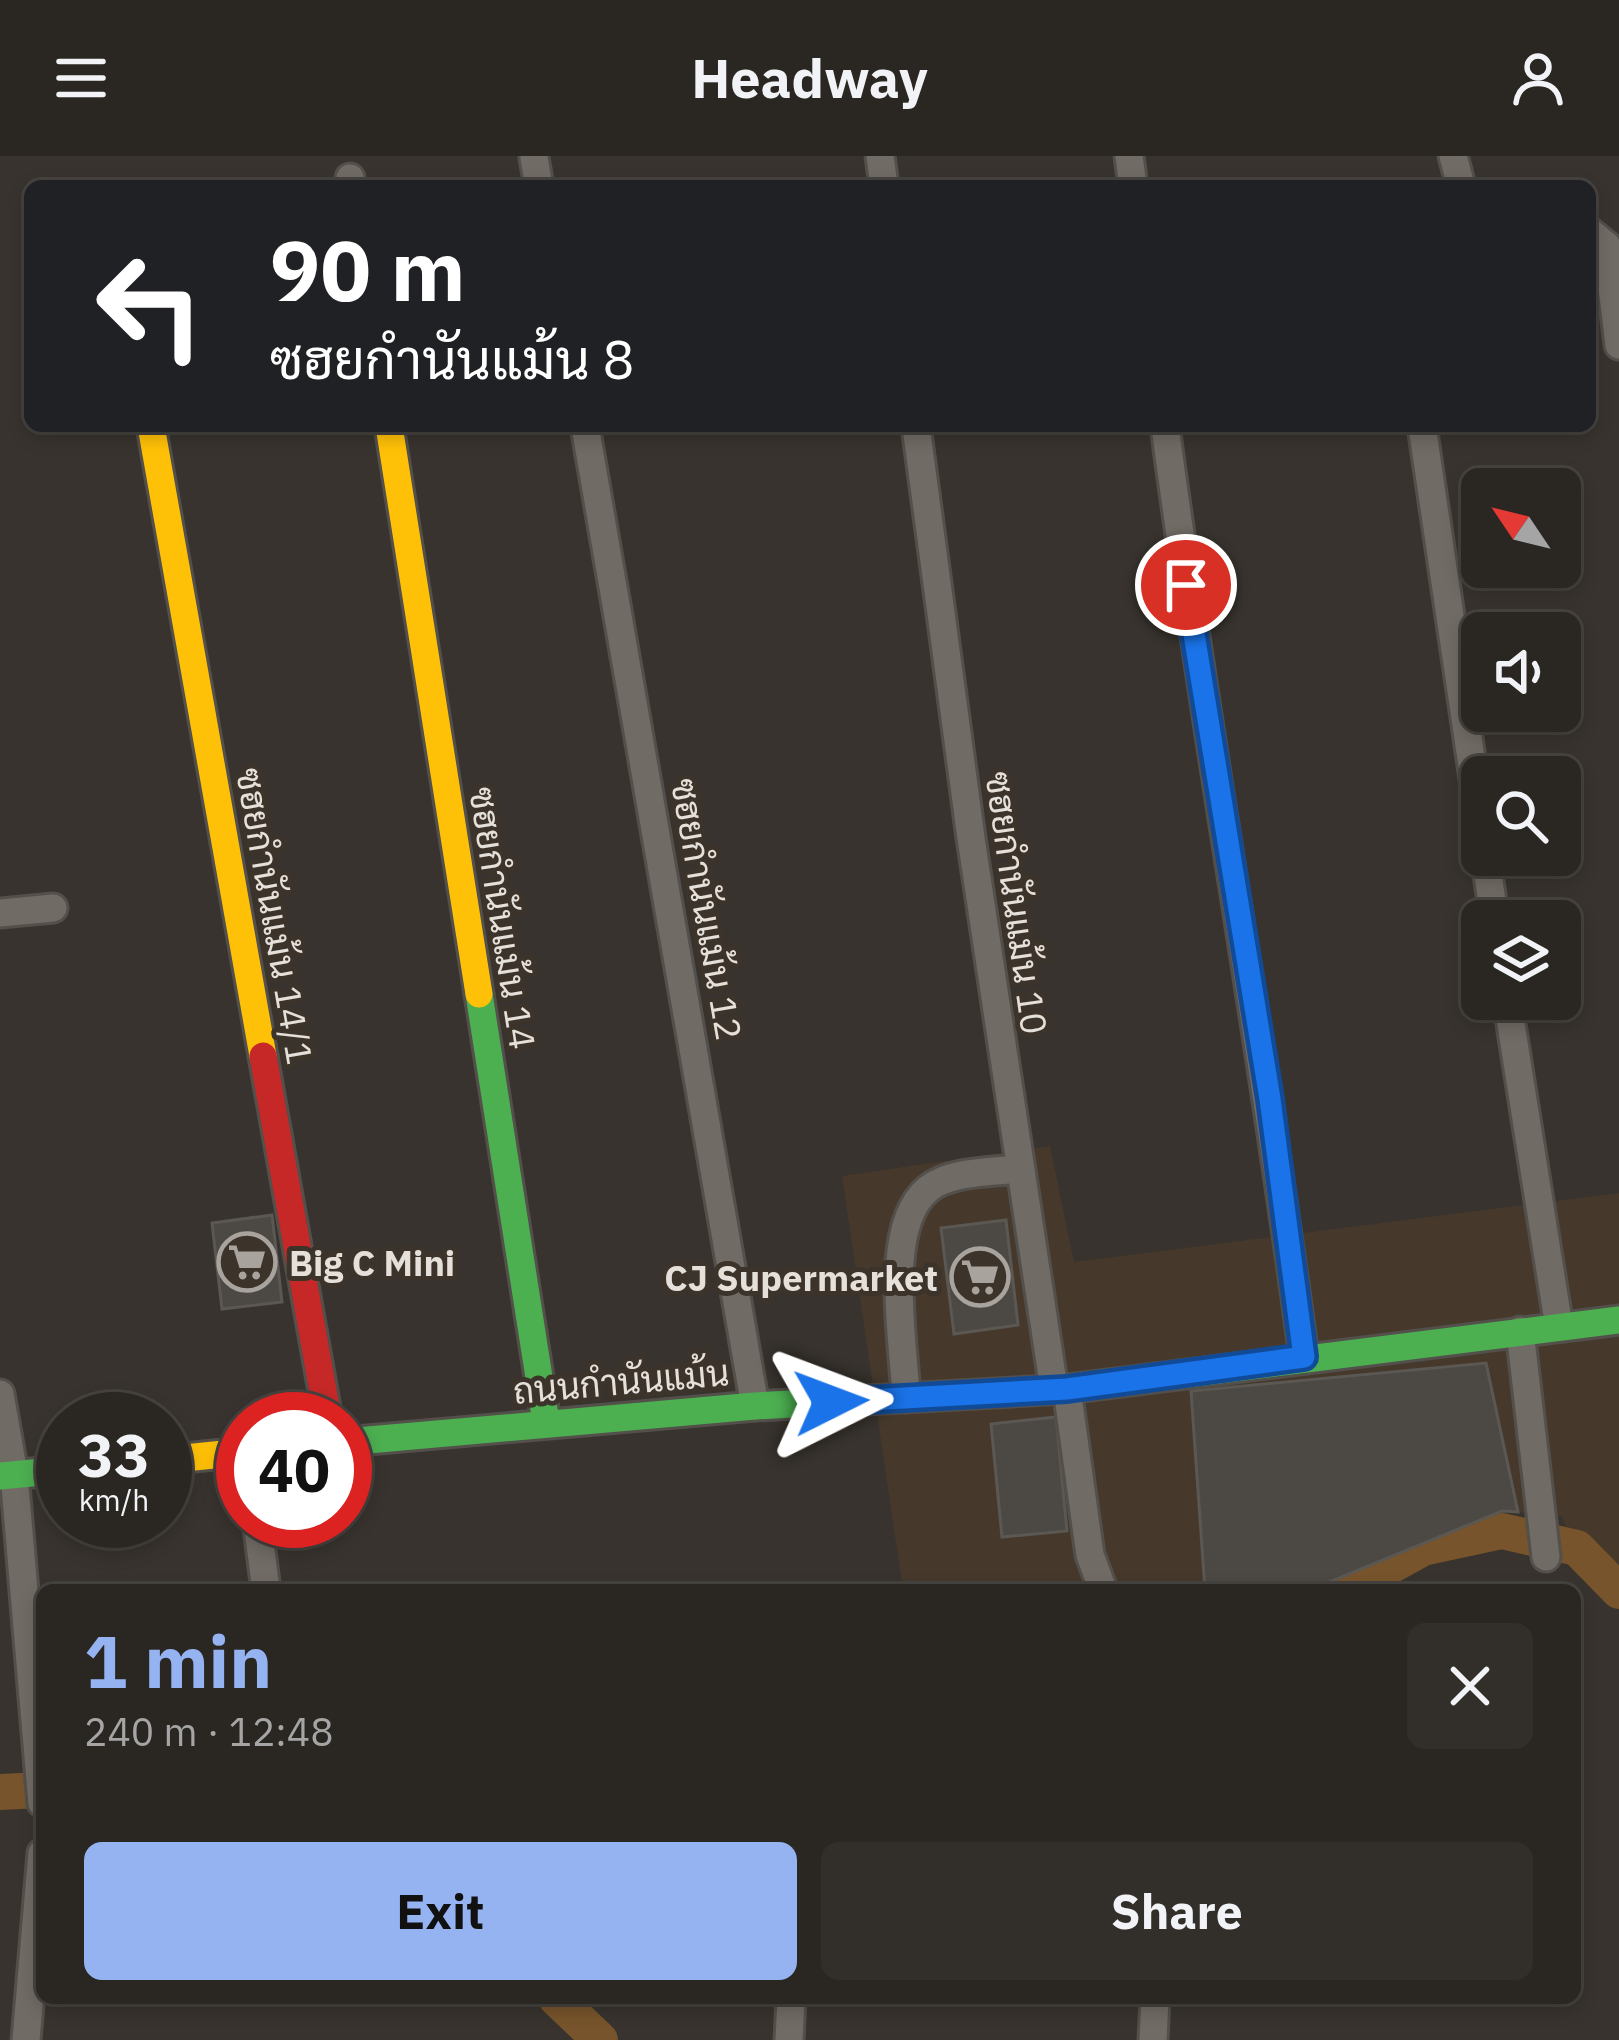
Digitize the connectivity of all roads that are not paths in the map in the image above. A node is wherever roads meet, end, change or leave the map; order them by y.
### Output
1 (1599, 239) edge
2 (1619, 345) edge
3 (152, 432) edge
4 (390, 432) edge
5 (586, 432) edge
6 (917, 432) edge
7 (1166, 432) edge
8 (1423, 432) edge
9 (1471, 756) edge
10 (53, 908) dead end
11 (0, 913) edge
12 (1510, 1020) edge
13 (1019, 1169) junction
14 (1619, 1320) edge
15 (1559, 1327) junction
16 (1520, 1331) junction
17 (1304, 1357) junction
18 (1060, 1389) junction
19 (323, 1392) edge
20 (0, 1394) edge
21 (906, 1397) junction
22 (755, 1406) junction
23 (546, 1422) junction
24 (372, 1439) edge
25 (7, 1475) edge
26 (261, 1548) edge
27 (1546, 1557) dead end
28 (265, 1584) edge
29 (1101, 1584) edge
30 (36, 1731) edge
31 (36, 1953) edge
32 (0, 1994) edge
33 (31, 1995) junction
34 (791, 2004) edge
35 (1155, 2004) edge
36 (26, 2040) edge
37 (789, 2040) edge
38 (1153, 2040) edge

1 - 2 street
3 - 19 street, ซฮยกำนันแม้น 14/1
4 - 23 street, ซฮยกำนันแม้น 14
5 - 22 street, ซฮยกำนันแม้น 12
6 - 13 street, ซฮยกำนันแม้น 10
7 - 17 street
8 - 9 street
10 - 11 street
12 - 15 street
13 - 18 street, ซฮยกำนันแม้น 10
13 - 21 street
14 - 15 street, ถนนกำนันแม้น
15 - 16 street, ถนนกำนันแม้น
16 - 17 street, ถนนกำนันแม้น
16 - 27 street
17 - 18 street, ถนนกำนันแม้น
18 - 21 street, ถนนกำนันแม้น
18 - 29 street, ซฮยกำนันแม้น 10
20 - 25 street
21 - 22 street, ถนนกำนันแม้น
22 - 23 street, ถนนกำนันแม้น
23 - 24 street, ถนนกำนันแม้น
25 - 30 street
26 - 28 street
31 - 33 street
32 - 33 street
33 - 36 street
34 - 37 street
35 - 38 street

